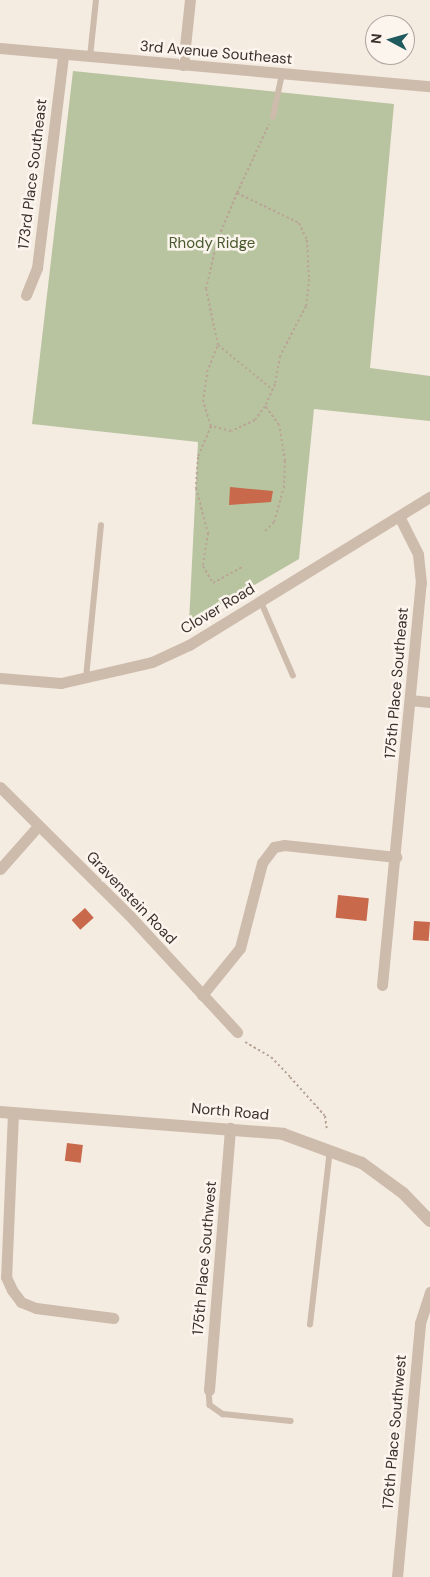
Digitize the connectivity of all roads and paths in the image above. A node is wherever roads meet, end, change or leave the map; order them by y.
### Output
1 (96, 0) edge
2 (190, 0) edge
3 (0, 48) edge
4 (63, 54) junction
5 (90, 57) junction
6 (183, 64) junction
7 (282, 74) junction
8 (430, 86) edge
9 (272, 117) joint
10 (237, 193) junction
11 (26, 295) dead end
12 (218, 344) junction
13 (273, 390) junction
14 (265, 406) junction
15 (211, 426) junction
16 (430, 497) edge
17 (398, 516) junction
18 (101, 526) dead end
19 (265, 530) dead end
20 (242, 567) dead end
21 (262, 601) junction
22 (293, 676) dead end
23 (0, 678) edge
24 (86, 678) junction
25 (410, 700) junction
26 (430, 702) edge
27 (0, 787) edge
28 (38, 826) junction
29 (396, 856) junction
30 (0, 869) edge
31 (382, 984) dead end
32 (202, 995) junction
33 (237, 1032) joint
34 (0, 1112) edge
35 (14, 1113) junction
36 (230, 1128) junction
37 (327, 1131) dead end
38 (330, 1148) junction
39 (430, 1221) edge
40 (430, 1292) edge
41 (113, 1318) dead end
42 (310, 1325) dead end
43 (209, 1390) joint
44 (291, 1421) dead end
45 (397, 1577) edge

1 - 5 lane
2 - 6 street
3 - 4 street, 3rd Avenue Southeast
4 - 5 street, 3rd Avenue Southeast
4 - 11 street, 173rd Place Southeast
5 - 6 street, 3rd Avenue Southeast
6 - 7 street, 3rd Avenue Southeast
7 - 8 street, 3rd Avenue Southeast
7 - 9 lane
9 - 10 path
10 - 12 path
10 - 13 path
12 - 13 path
12 - 15 path
13 - 14 path
14 - 15 path
14 - 19 path
15 - 20 path
16 - 17 street, Clover Road
17 - 21 street, Clover Road
17 - 25 street, 175th Place Southeast
18 - 24 lane
21 - 22 lane
21 - 24 street, Clover Road
23 - 24 street, Clover Road
25 - 26 street
25 - 29 street, 175th Place Southeast
27 - 28 street, Gravenstein Road
28 - 30 street
28 - 32 street, Gravenstein Road
29 - 31 street
29 - 32 street
32 - 33 street, Gravenstein Road
33 - 37 path
34 - 35 street, North Road
35 - 36 street, North Road
35 - 41 street
36 - 38 street, North Road
36 - 43 street, 175th Place Southwest
38 - 39 street, North Road
38 - 42 lane
40 - 45 street, 176th Place Southwest
43 - 44 lane

